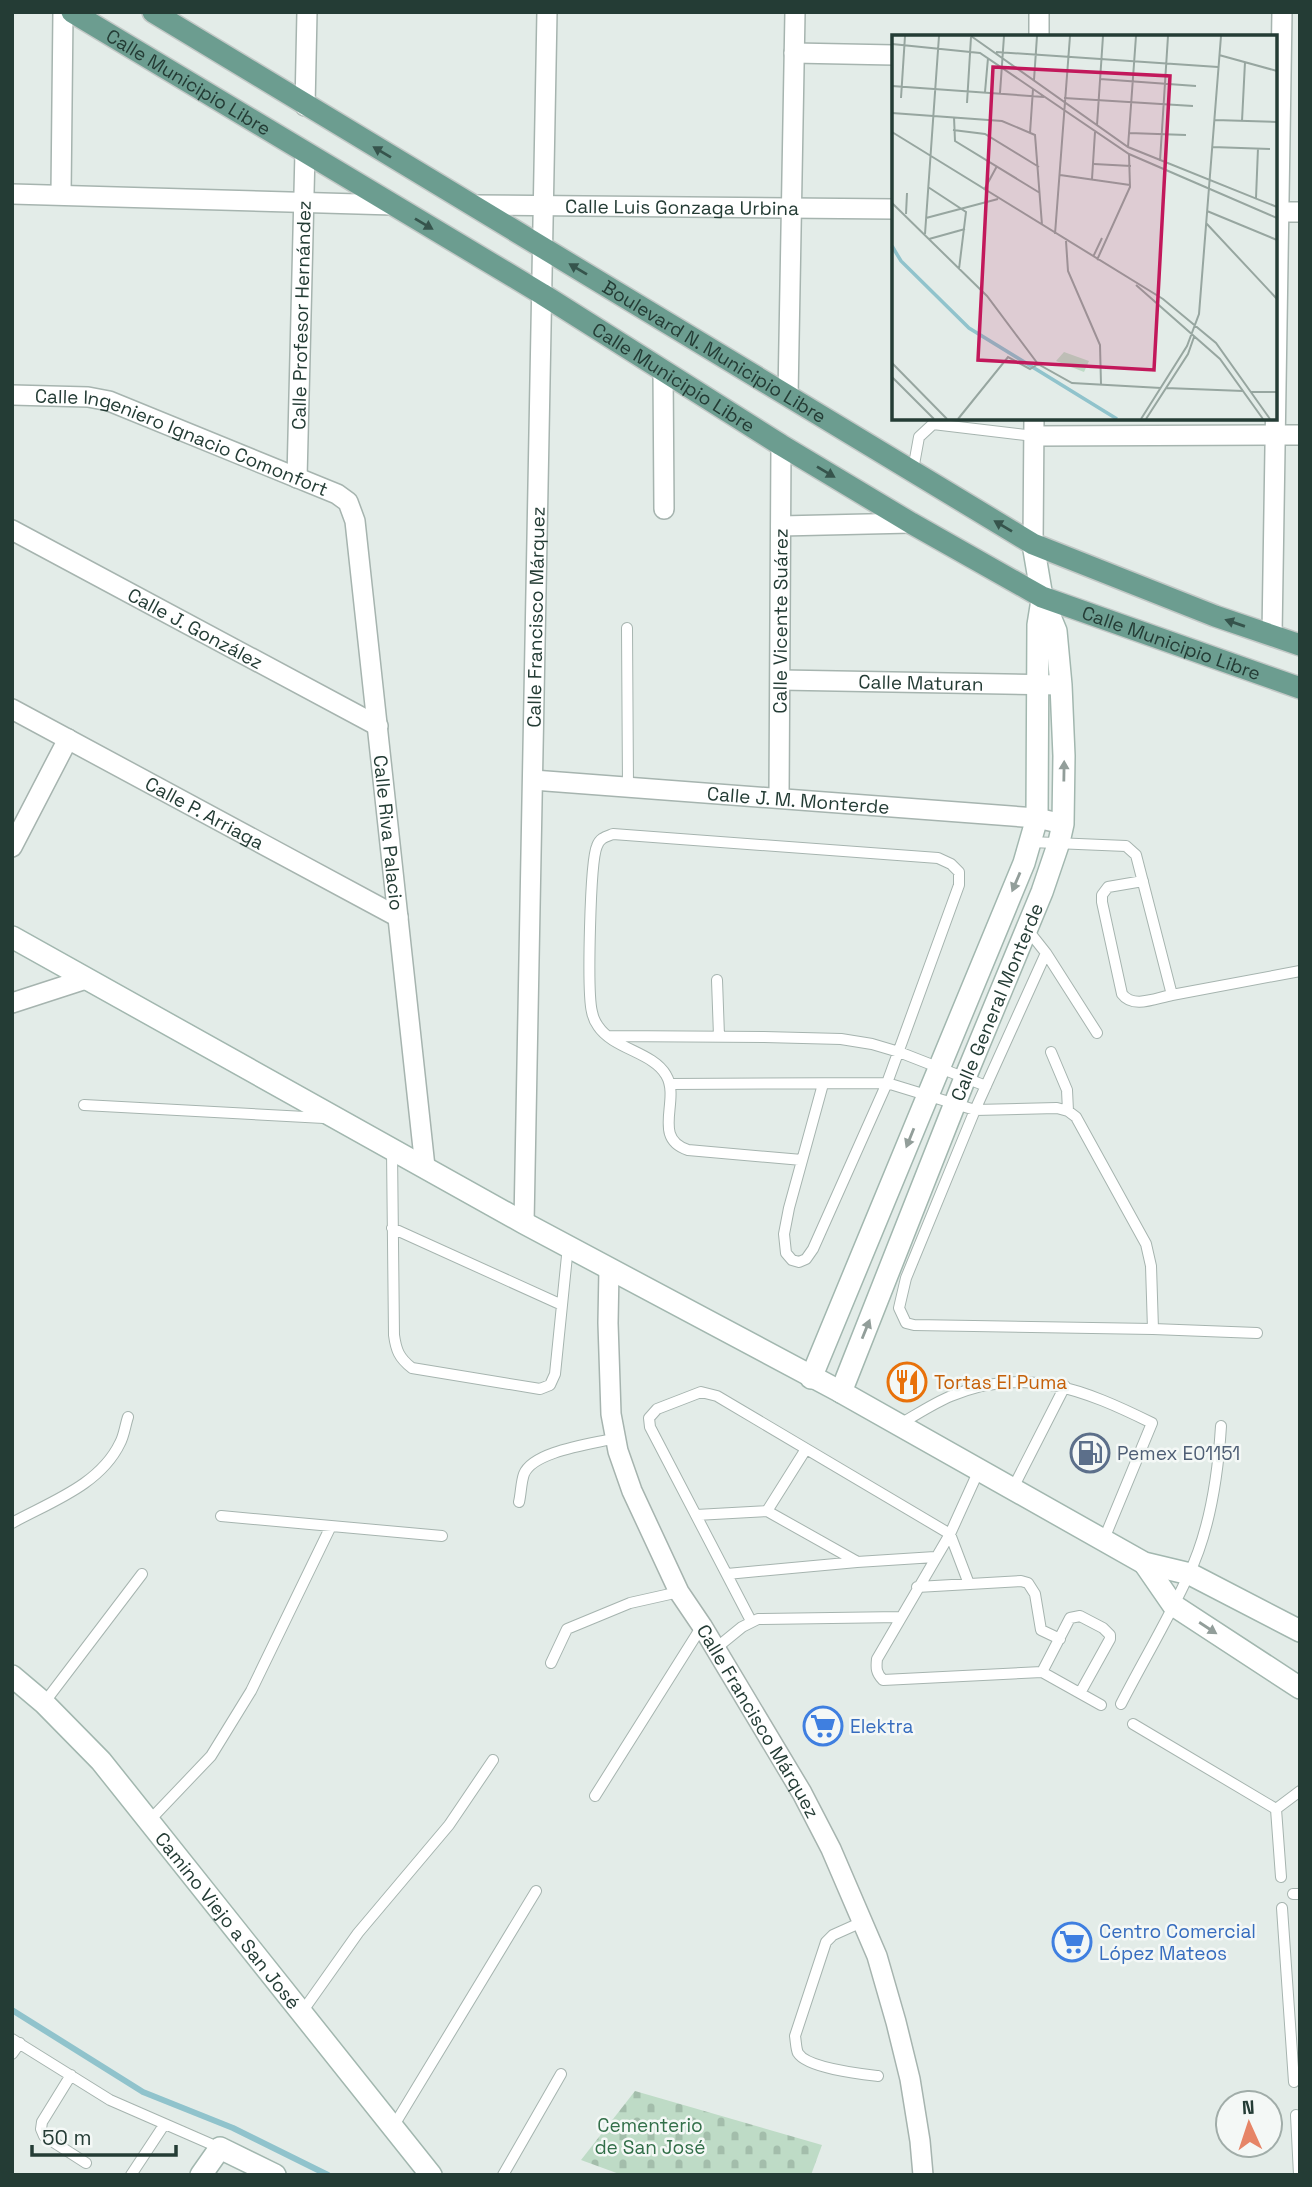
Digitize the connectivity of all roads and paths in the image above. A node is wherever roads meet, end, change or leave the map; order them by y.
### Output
1 (64, 12) edge
2 (72, 12) edge
3 (153, 12) edge
4 (307, 12) edge
5 (547, 12) edge
6 (795, 12) edge
7 (1040, 12) edge
8 (1282, 12) edge
9 (1039, 35) edge
10 (794, 53) junction
11 (892, 55) edge
12 (1285, 59) edge
13 (305, 106) junction
14 (305, 152) junction
15 (12, 194) edge
16 (61, 194) junction
17 (304, 204) junction
18 (393, 205) junction
19 (472, 205) junction
20 (542, 206) junction
21 (790, 208) junction
22 (892, 209) edge
23 (1277, 212) edge
24 (1300, 212) edge
25 (543, 248) junction
26 (542, 294) junction
27 (663, 370) junction
28 (12, 395) edge
29 (788, 396) junction
30 (1275, 420) edge
31 (1034, 427) edge
32 (1275, 435) junction
33 (1300, 435) edge
34 (781, 445) junction
35 (913, 471) junction
36 (297, 478) junction
37 (348, 502) joint
38 (664, 509) dead end
39 (911, 523) junction
40 (781, 526) junction
41 (12, 530) edge
42 (1033, 544) junction
43 (1042, 597) junction
44 (627, 628) dead end
45 (1272, 635) junction
46 (1300, 645) edge
47 (781, 680) junction
48 (1037, 684) junction
49 (1062, 685) junction
50 (1300, 688) edge
51 (12, 709) edge
52 (378, 726) junction
53 (68, 739) junction
54 (533, 780) junction
55 (628, 787) junction
56 (779, 798) junction
57 (1037, 818) junction
58 (1061, 833) junction
59 (1031, 842) junction
60 (12, 847) edge
61 (1143, 881) junction
62 (398, 917) junction
63 (1027, 929) junction
64 (12, 937) edge
65 (1046, 953) junction
66 (1300, 971) edge
67 (86, 979) junction
68 (716, 980) dead end
69 (1172, 995) junction
70 (12, 1003) edge
71 (1097, 1033) dead end
72 (605, 1036) junction
73 (719, 1036) junction
74 (900, 1052) junction
75 (1051, 1052) dead end
76 (939, 1069) junction
77 (965, 1078) junction
78 (887, 1083) junction
79 (670, 1084) junction
80 (822, 1084) junction
81 (986, 1086) junction
82 (928, 1095) junction
83 (84, 1105) dead end
84 (965, 1107) junction
85 (1068, 1111) junction
86 (337, 1119) junction
87 (392, 1149) junction
88 (802, 1160) junction
89 (425, 1167) junction
90 (524, 1223) junction
91 (392, 1228) junction
92 (568, 1247) junction
93 (609, 1269) junction
94 (562, 1305) junction
95 (1153, 1329) junction
96 (1257, 1333) dead end
97 (811, 1378) junction
98 (1065, 1386) junction
99 (841, 1392) junction
100 (128, 1417) dead end
101 (897, 1426) junction
102 (1221, 1426) dead end
103 (615, 1438) junction
104 (806, 1449) junction
105 (979, 1470) junction
106 (1013, 1488) junction
107 (519, 1502) dead end
108 (767, 1511) junction
109 (696, 1514) junction
110 (221, 1516) dead end
111 (12, 1523) edge
112 (331, 1526) junction
113 (950, 1534) junction
114 (442, 1536) dead end
115 (1104, 1539) junction
116 (935, 1557) junction
117 (857, 1562) junction
118 (1144, 1563) junction
119 (142, 1574) dead end
120 (727, 1574) junction
121 (1190, 1574) junction
122 (969, 1584) junction
123 (917, 1587) junction
124 (679, 1592) junction
125 (1173, 1605) junction
126 (901, 1617) junction
127 (751, 1621) junction
128 (702, 1626) junction
129 (1300, 1631) edge
130 (1060, 1639) junction
131 (715, 1649) junction
132 (551, 1663) dead end
133 (1042, 1672) junction
134 (12, 1676) edge
135 (1300, 1688) edge
136 (1080, 1693) junction
137 (44, 1703) junction
138 (1121, 1704) dead end
139 (1101, 1705) dead end
140 (1133, 1724) dead end
141 (494, 1760) dead end
142 (1300, 1791) edge
143 (595, 1796) dead end
144 (1276, 1809) junction
145 (149, 1821) junction
146 (1280, 1877) dead end
147 (536, 1891) dead end
148 (1282, 1908) dead end
149 (862, 1922) junction
150 (301, 2013) junction
151 (16, 2041) edge
152 (12, 2054) edge
153 (561, 2074) dead end
154 (71, 2075) junction
155 (878, 2076) dead end
156 (1294, 2082) dead end
157 (1296, 2115) dead end
158 (164, 2125) junction
159 (393, 2127) junction
160 (220, 2148) junction
161 (86, 2163) dead end
162 (131, 2175) edge
163 (201, 2175) edge
164 (275, 2175) edge
165 (431, 2175) edge
166 (503, 2175) edge
167 (923, 2175) edge
168 (1299, 2175) edge

1 - 16 street
2 - 14 main road, Calle Municipio Libre
3 - 13 main road, Boulevard N. Municipio Libre
4 - 13 street
5 - 20 street, Calle Francisco Márquez
6 - 10 street
7 - 9 street
8 - 12 street
10 - 11 street
10 - 21 street
12 - 23 street
19 -> 13 main road, Boulevard N. Municipio Libre
14 - 17 street, Calle Profesor Hernández
14 - 18 main road, Calle Municipio Libre
15 - 16 street
16 - 17 street
17 - 18 street
17 - 36 street, Calle Profesor Hernández
18 -> 26 main road, Calle Municipio Libre
19 - 20 street, Calle Luis Gonzaga Urbina
19 - 25 main road, Boulevard N. Municipio Libre
20 - 21 street, Calle Luis Gonzaga Urbina
20 - 25 street, Calle Francisco Márquez
21 - 22 street, Calle Luis Gonzaga Urbina
21 - 29 street
23 - 24 street
25 - 26 street, Calle Francisco Márquez
29 -> 25 main road, Boulevard N. Municipio Libre
26 - 27 main road, Calle Municipio Libre
26 - 54 street, Calle Francisco Márquez
27 - 34 main road, Calle Municipio Libre
27 - 38 street
28 - 36 street, Calle Ingeniero Ignacio Comonfort
29 - 35 main road, Boulevard N. Municipio Libre
30 - 32 street
31 - 32 street
31 - 35 lane
31 - 42 street, Calle General Monterde
32 - 33 street
32 - 45 street
34 -> 39 main road, Calle Municipio Libre
34 - 40 street, Calle Vicente Suárez
42 -> 35 main road, Boulevard N. Municipio Libre
36 - 37 street, Calle Ingeniero Ignacio Comonfort
37 - 52 street, Calle Riva Palacio
39 - 40 street
39 - 43 main road, Calle Municipio Libre
40 - 47 street, Calle Vicente Suárez
41 - 52 street, Calle J. González
42 - 43 main road, Calle General Monterde
45 -> 42 main road, Boulevard N. Municipio Libre
43 - 48 main road, Calle General Monterde
43 - 49 main road, Calle General Monterde
43 - 50 main road, Calle Municipio Libre
44 - 55 lane
45 - 46 main road, Boulevard N. Municipio Libre
47 - 48 street, Calle Maturan
47 - 56 street, Calle Vicente Suárez
48 - 49 street, Calle Maturan
48 - 57 main road, Calle General Monterde
58 -> 49 main road, Calle General Monterde
51 - 53 street, Calle P. Arriaga
52 - 62 street, Calle Riva Palacio
53 - 60 street
53 - 62 street, Calle P. Arriaga
54 - 55 street, Calle J. M. Monterde
54 - 90 street, Calle Francisco Márquez
55 - 56 street, Calle J. M. Monterde
56 - 57 street, Calle J. M. Monterde
57 - 58 street, Calle J. M. Monterde
57 - 59 main road, Calle General Monterde
58 - 59 lane
58 - 61 lane
58 - 63 main road, Calle General Monterde
59 -> 76 main road, Calle General Monterde
61 - 69 lane
61 - 69 lane
62 - 89 street, Calle Riva Palacio
63 - 65 lane
63 - 77 main road, Calle General Monterde
64 - 67 main road
65 - 71 lane
65 - 81 lane
66 - 69 lane
67 - 70 street
67 - 86 main road
68 - 73 lane
72 - 73 lane
72 - 74 lane
72 - 79 lane
73 - 74 lane
74 - 76 lane
74 - 78 lane
75 - 85 lane
76 - 77 lane
76 - 82 main road, Calle General Monterde
77 - 81 lane
77 - 84 main road, Calle General Monterde
78 - 80 lane
78 - 82 lane
78 - 88 lane
79 - 80 lane
79 - 88 lane
80 - 88 lane
81 - 84 lane
82 - 84 lane
82 -> 97 main road, Calle General Monterde
83 - 86 lane
84 - 85 lane
84 - 95 lane
99 -> 84 main road, Calle General Monterde
85 - 95 lane
86 - 87 main road
87 - 89 main road
87 - 91 lane
89 - 90 main road
90 - 92 main road
91 - 94 lane
91 - 94 lane
92 - 93 main road
92 - 94 lane
93 - 97 main road
93 - 103 street, Calle Francisco Márquez
95 - 96 lane
97 - 99 main road
98 - 101 lane
98 - 106 lane
98 - 115 lane
99 - 101 main road
100 - 111 lane
101 - 105 main road
102 - 121 lane
103 - 107 lane
103 - 124 street, Calle Francisco Márquez
104 - 108 lane
104 - 109 lane
104 - 113 lane
105 - 106 main road
105 - 113 lane
106 - 115 main road
108 - 109 lane
108 - 117 lane
109 - 120 lane
110 - 112 lane
112 - 114 lane
112 - 145 lane
113 - 116 lane
113 - 122 lane
115 - 118 main road
116 - 117 lane
116 - 123 lane
117 - 120 lane
118 - 121 main road
118 - 125 main road
119 - 137 lane
120 - 127 lane
121 - 125 lane
121 - 129 main road
122 - 123 lane
122 - 130 lane
123 - 126 lane
124 - 128 street, Calle Francisco Márquez
124 - 132 lane
125 -> 135 main road
125 - 138 lane
126 - 127 lane
126 - 133 lane
127 - 131 lane
128 - 131 street, Calle Francisco Márquez
128 - 143 lane
130 - 133 lane
130 - 136 lane
131 - 149 street, Calle Francisco Márquez
133 - 136 lane
134 - 137 main road, Camino Viejo a San José
136 - 139 lane
137 - 145 main road, Camino Viejo a San José
140 - 144 lane
141 - 150 lane
142 - 144 lane
144 - 146 lane
145 - 150 main road, Camino Viejo a San José
147 - 159 lane
148 - 156 lane
149 - 155 lane
149 - 167 street, Calle Francisco Márquez
150 - 159 main road, Camino Viejo a San José
151 - 152 lane
151 - 154 lane
153 - 166 lane
154 - 158 lane
154 - 161 lane
157 - 168 lane
158 - 160 lane
158 - 162 lane
159 - 165 main road, Camino Viejo a San José
160 - 163 main road
160 - 164 main road

